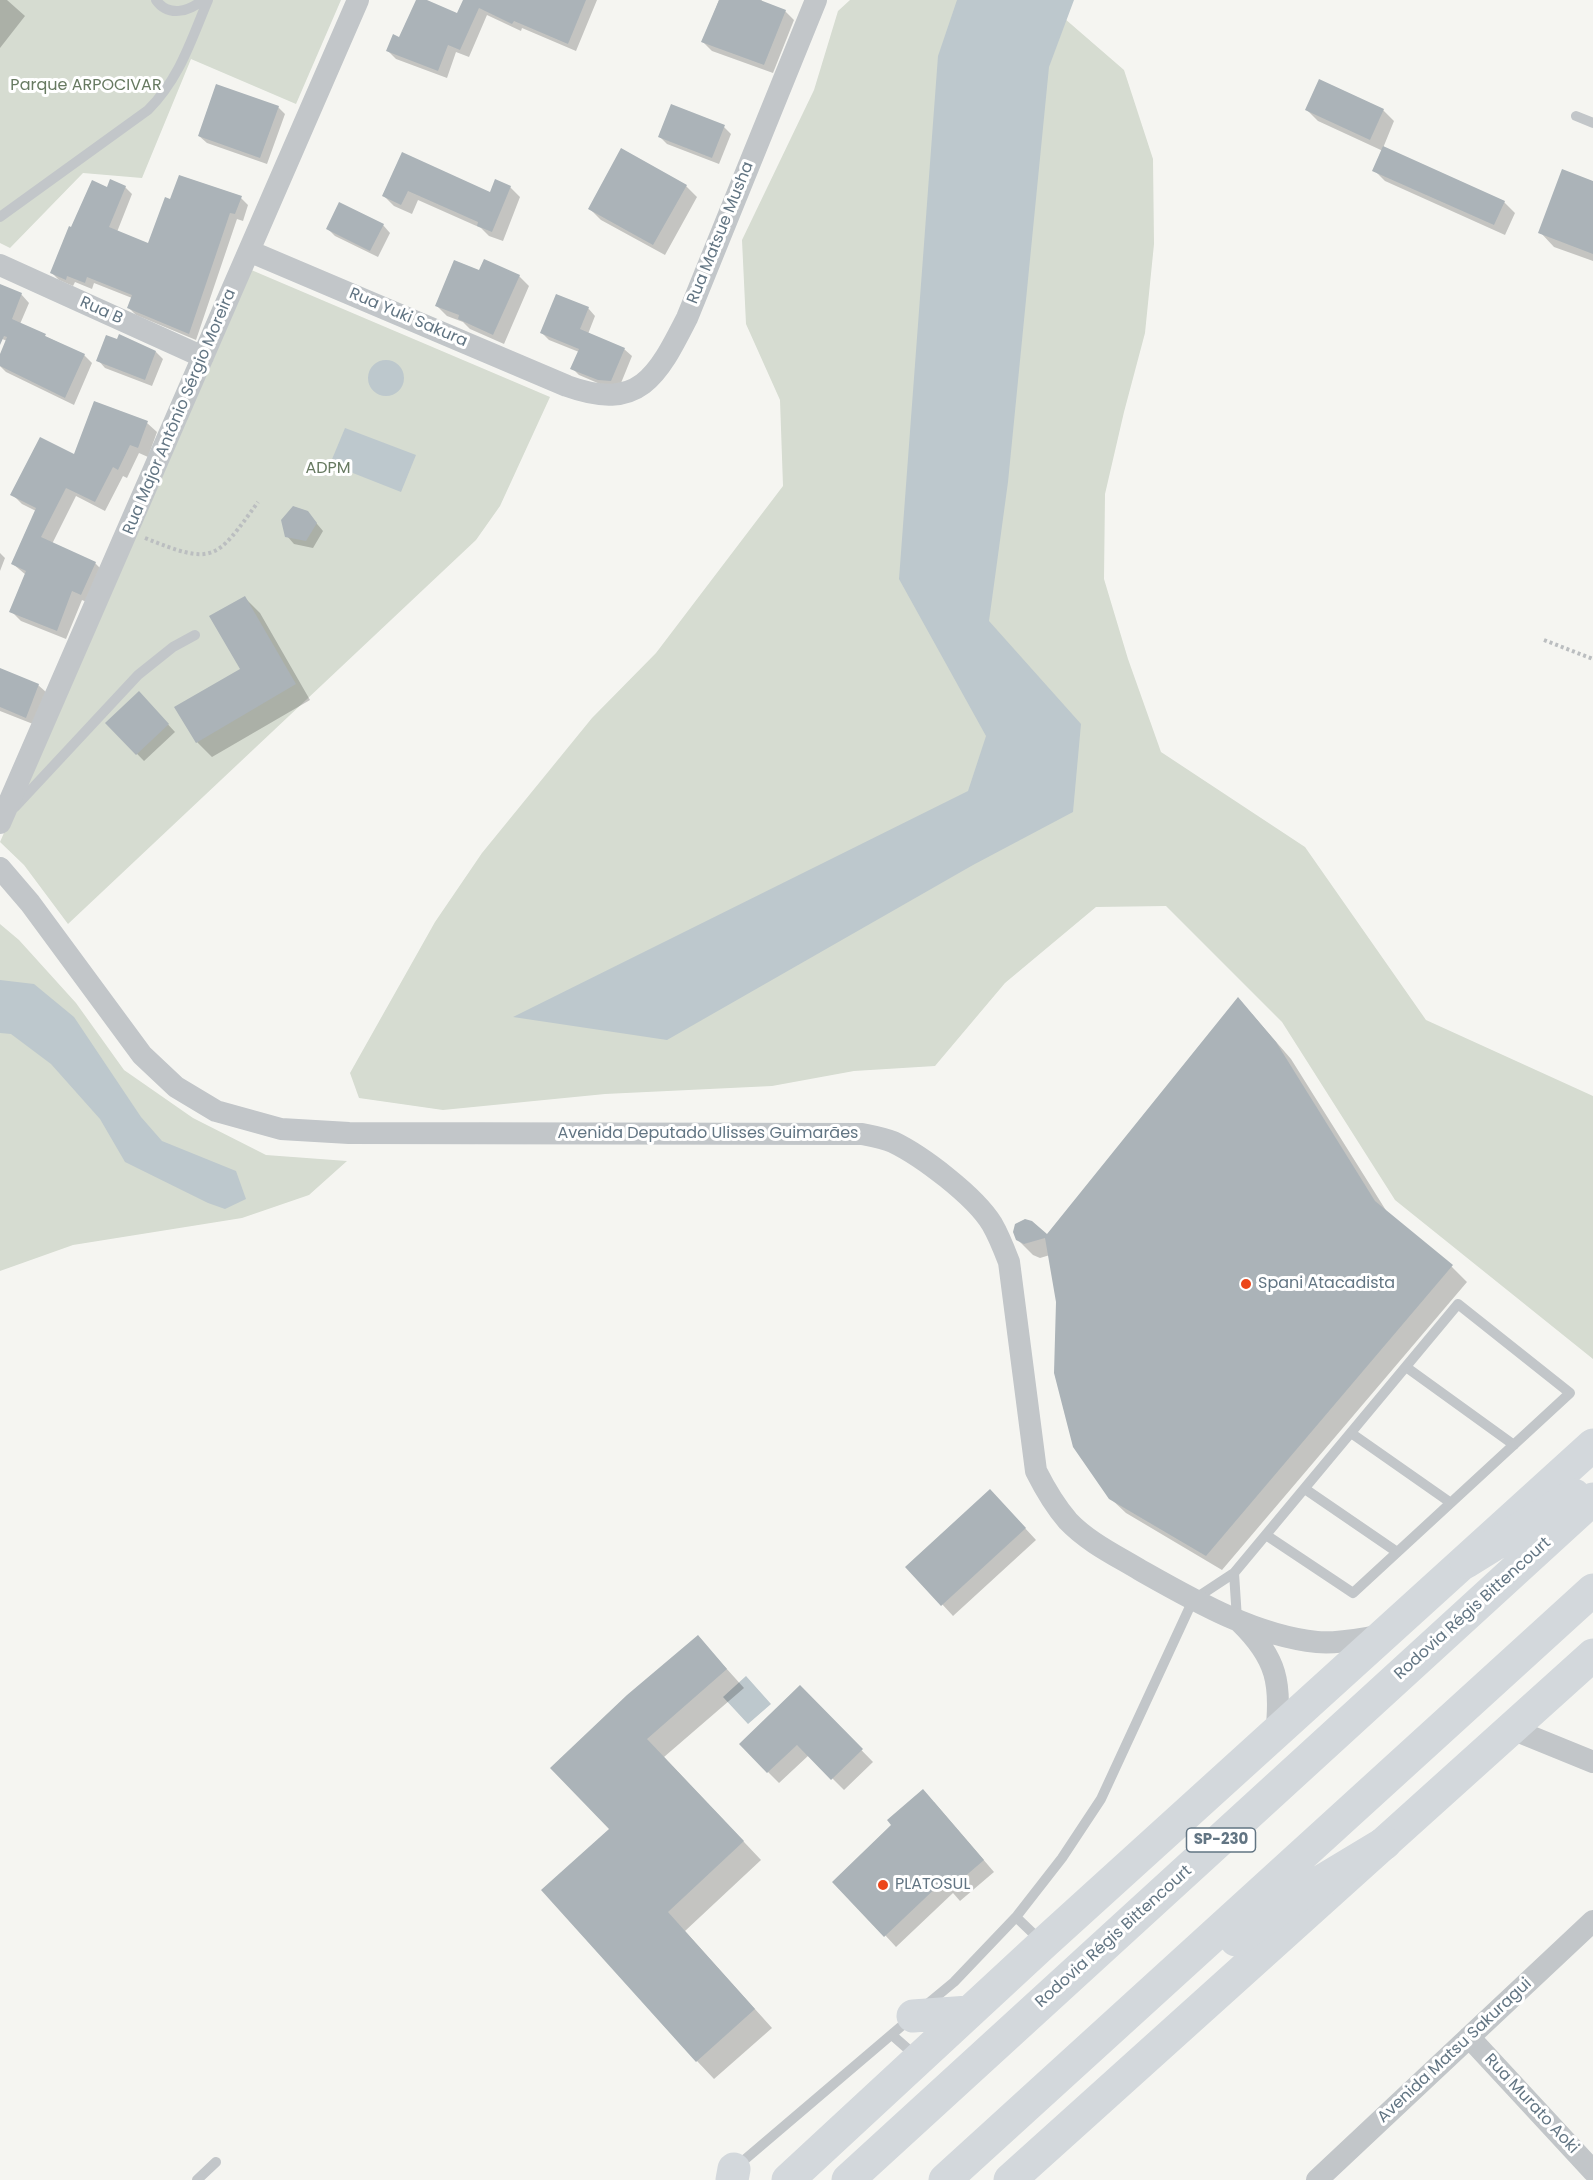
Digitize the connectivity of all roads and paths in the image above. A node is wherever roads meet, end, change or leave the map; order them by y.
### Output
1 (156, 0) edge
2 (202, 0) edge
3 (208, 0) edge
4 (358, 0) edge
5 (816, 0) edge
6 (1576, 116) dead end
7 (1593, 123) edge
8 (0, 217) edge
9 (249, 251) junction
10 (0, 265) edge
11 (203, 357) junction
12 (567, 386) joint
13 (258, 502) dead end
14 (128, 531) junction
15 (195, 635) dead end
16 (1544, 640) dead end
17 (1593, 659) edge
18 (0, 823) edge
19 (0, 868) edge
20 (1406, 1367) junction
21 (1351, 1433) junction
22 (1514, 1445) junction
23 (1593, 1445) edge
24 (1593, 1483) edge
25 (1305, 1489) junction
26 (1593, 1499) edge
27 (1451, 1503) junction
28 (1266, 1535) junction
29 (1397, 1552) junction
30 (1466, 1562) junction
31 (1234, 1573) junction
32 (1593, 1590) edge
33 (1192, 1600) junction
34 (1237, 1619) junction
35 (1385, 1635) junction
36 (1593, 1655) edge
37 (1512, 1729) junction
38 (1276, 1734) junction
39 (1593, 1762) edge
40 (1385, 1843) junction
41 (1016, 1917) junction
42 (1593, 1921) edge
43 (1044, 1943) junction
44 (969, 2012) junction
45 (902, 2026) junction
46 (1469, 2037) junction
47 (1093, 2046) junction
48 (920, 2059) junction
49 (216, 2162) dead end
50 (1593, 2170) edge
51 (728, 2176) edge
52 (197, 2180) edge
53 (788, 2180) edge
54 (848, 2180) edge
55 (945, 2180) edge
56 (1010, 2180) edge
57 (1317, 2180) edge

1 - 2 lane
3 - 8 lane
4 - 9 street, Rua Major Antônio Sérgio Moreira
5 - 12 street, Rua Matsue Musha
6 - 7 lane
9 - 11 street, Rua Major Antônio Sérgio Moreira
9 - 12 street, Rua Yuki Sakura
10 - 11 street, Rua B
11 - 14 street, Rua Major Antônio Sérgio Moreira
13 - 14 path
14 - 18 street, Rua Major Antônio Sérgio Moreira
15 - 18 lane
16 - 17 path
19 - 33 street, Avenida Deputado Ulisses Guimarães
20 - 21 lane
20 - 22 lane
20 - 22 lane
21 - 25 lane
21 - 27 lane
22 - 27 lane
23 - 30 main road
24 - 30 main road
25 - 28 lane
25 - 29 lane
26 - 54 main road, Rodovia Régis Bittencourt / SP-230
27 - 29 lane
28 - 29 lane
28 - 31 lane
30 - 35 main road
31 - 33 lane
31 - 34 lane
32 - 47 main road
33 - 34 street, Avenida Deputado Ulisses Guimarães
33 - 41 lane
34 - 35 street, Avenida Deputado Ulisses Guimarães
34 - 38 street, Avenida Deputado Ulisses Guimarães
35 - 38 main road
36 - 37 main road
37 - 39 street
37 - 40 main road
38 - 43 main road
40 - 47 main road
40 - 56 main road
41 - 43 lane
41 - 45 lane
42 - 46 street, Avenida Matsu Sakuragui
43 - 44 main road
44 - 45 main road
44 - 48 main road
45 - 48 lane
45 - 51 lane
46 - 50 street, Rua Murato Aoki
46 - 57 street, Avenida Matsu Sakuragui
47 - 55 main road
48 - 53 main road
49 - 52 lane

